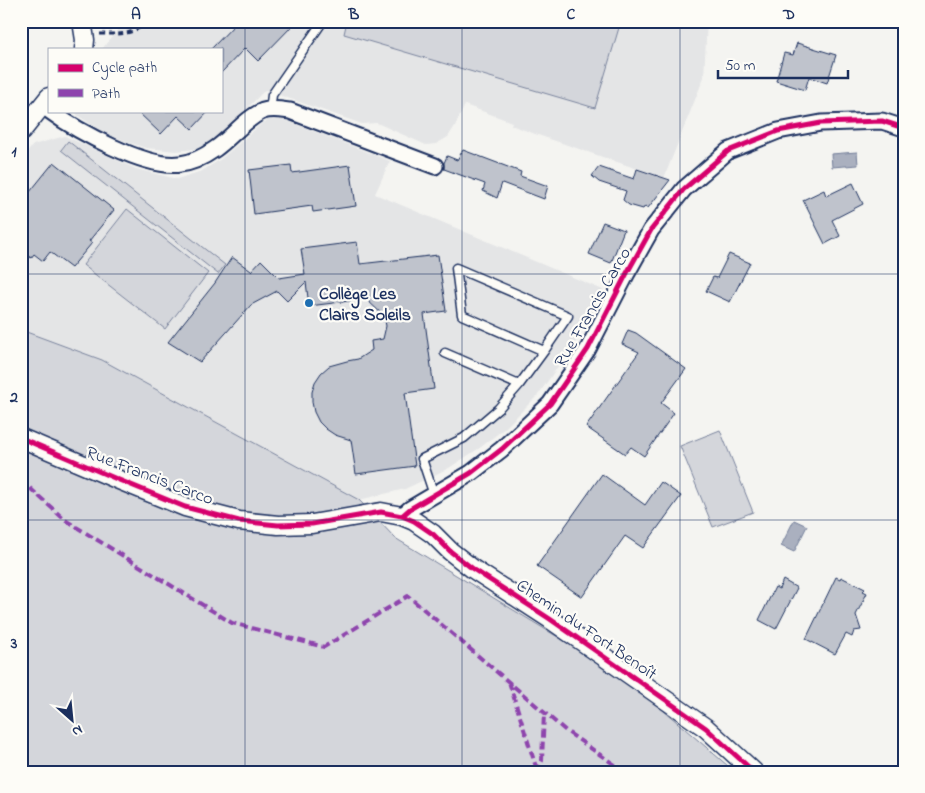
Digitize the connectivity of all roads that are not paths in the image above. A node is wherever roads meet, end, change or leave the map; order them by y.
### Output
1 (323, 21) edge
2 (47, 106) edge
3 (272, 110) junction
4 (54, 112) edge
5 (904, 128) edge
6 (21, 132) edge
7 (435, 166) dead end
8 (544, 351) junction
9 (445, 353) dead end
10 (519, 385) junction
11 (21, 438) edge
12 (434, 495) junction
13 (402, 516) junction
14 (754, 772) edge

1 - 3 lane
2 - 6 street
3 - 4 street
3 - 7 street
5 - 12 street, Rue Francis Carco
8 - 8 lane
8 - 10 lane
9 - 10 lane
10 - 12 lane
11 - 13 street, Rue Francis Carco
12 - 13 street, Rue Francis Carco
13 - 14 street, Chemin du Fort Benoît

